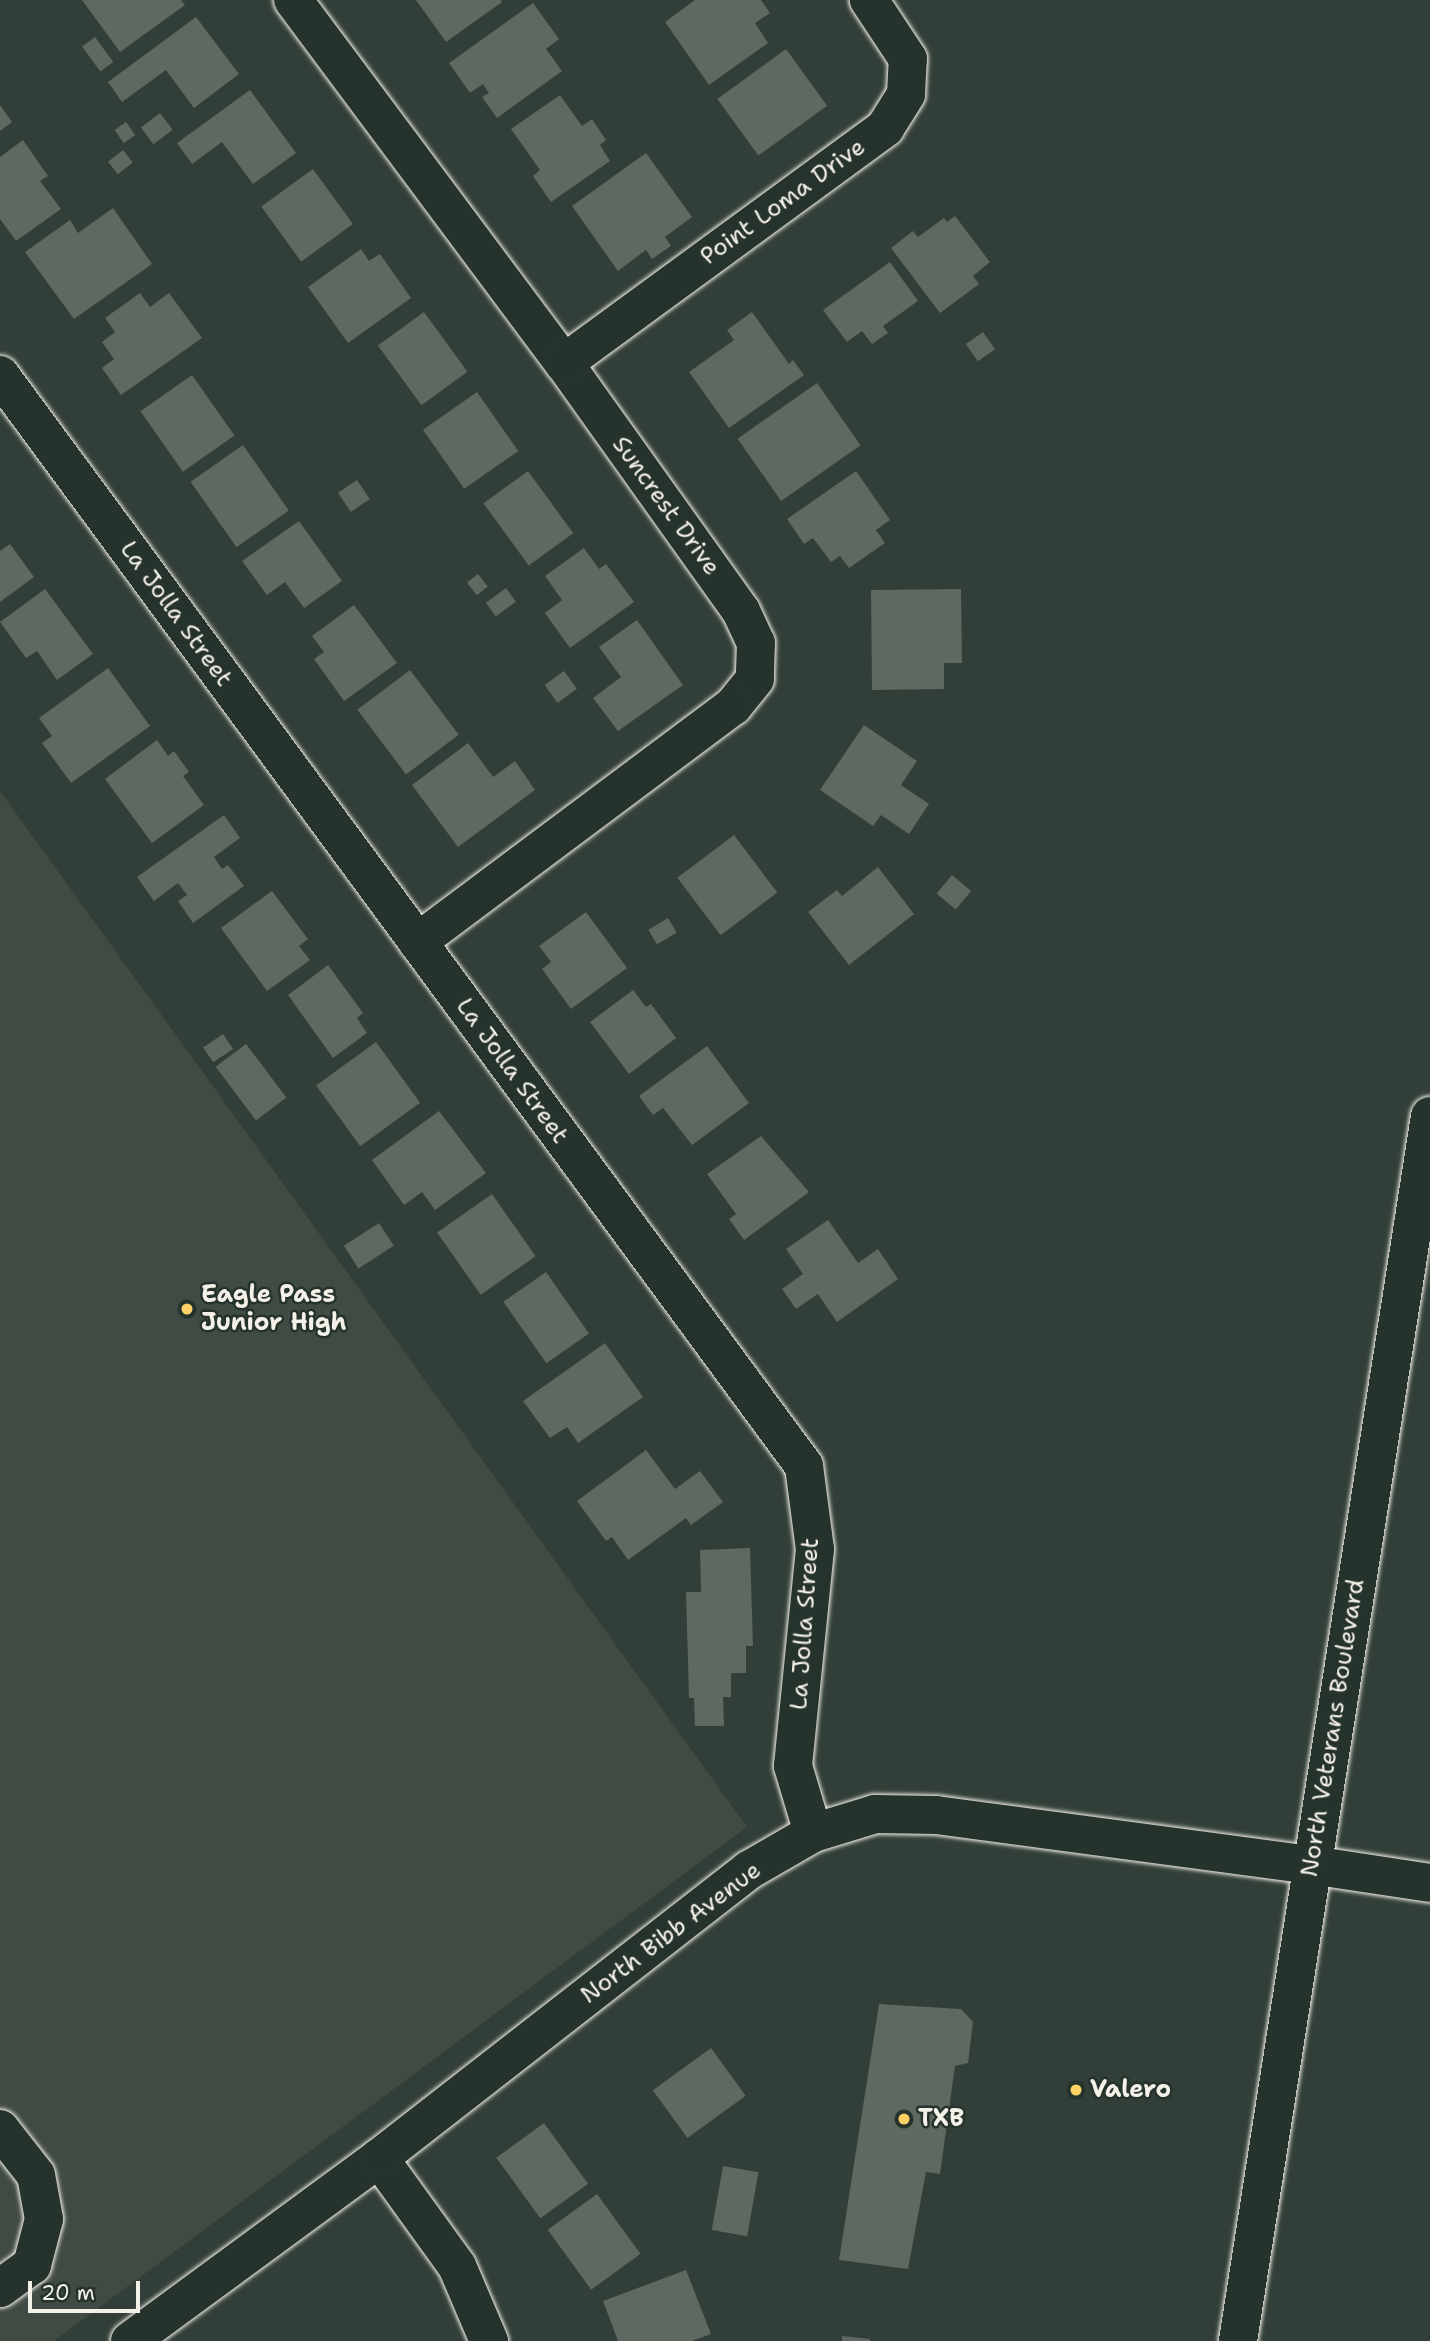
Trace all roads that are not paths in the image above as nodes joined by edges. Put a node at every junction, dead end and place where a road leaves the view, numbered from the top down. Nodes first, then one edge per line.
1 (293, 0) edge
2 (869, 0) edge
3 (564, 363) junction
4 (0, 376) edge
5 (418, 942) junction
6 (1430, 1116) edge
7 (813, 1833) junction
8 (1311, 1865) junction
9 (1430, 1883) edge
10 (0, 2129) edge
11 (379, 2158) junction
12 (0, 2288) edge
13 (130, 2341) edge
14 (489, 2341) edge
15 (1238, 2341) edge

1 - 3 main road, Suncrest Drive
2 - 3 main road, Point Loma Drive
3 - 5 main road, Suncrest Drive
4 - 5 main road, La Jolla Street
5 - 7 main road, La Jolla Street
6 - 8 main road, North Veterans Boulevard
7 - 8 main road, North Bibb Avenue
7 - 11 main road, North Bibb Avenue
8 - 9 main road, North Bibb Avenue
8 - 15 main road, North Veterans Boulevard
10 - 12 main road
11 - 13 main road, North Bibb Avenue
11 - 14 main road

